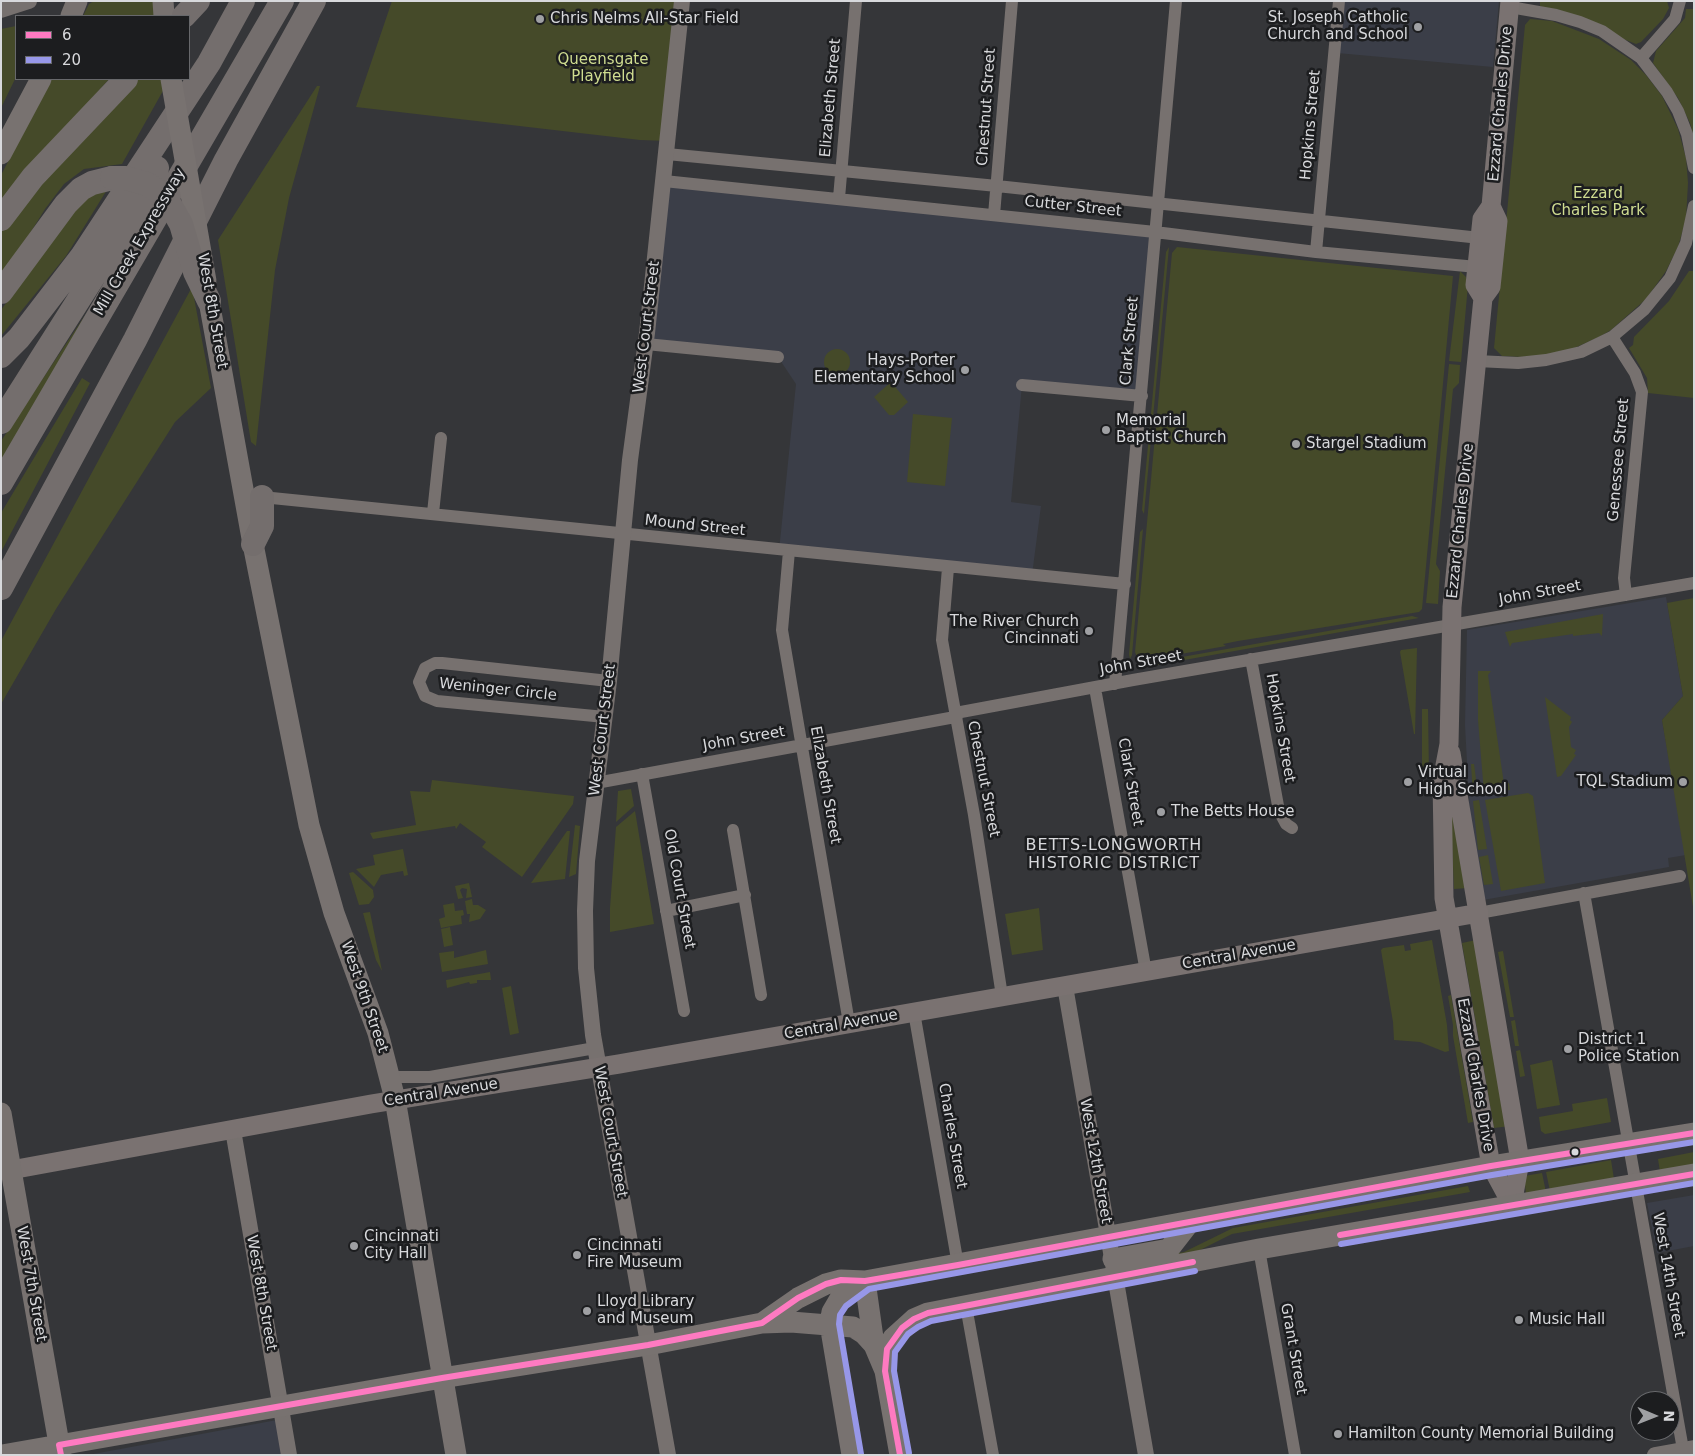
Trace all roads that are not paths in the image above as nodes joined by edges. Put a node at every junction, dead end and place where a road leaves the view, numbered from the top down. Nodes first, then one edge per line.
1 (29, 1) edge
2 (76, 1) edge
3 (163, 1) edge
4 (198, 1) edge
5 (244, 1) edge
6 (282, 1) edge
7 (314, 1) edge
8 (682, 1) edge
9 (856, 1) edge
10 (1012, 1) edge
11 (1176, 1) edge
12 (1339, 1) edge
13 (1680, 1) edge
14 (1510, 4) edge
15 (1, 10) edge
16 (70, 15) edge
17 (164, 15) edge
18 (185, 15) edge
19 (1641, 58) junction
20 (209, 63) junction
21 (40, 80) edge
22 (125, 80) edge
23 (171, 80) edge
24 (1, 154) edge
25 (667, 154) junction
26 (1694, 168) edge
27 (841, 173) junction
28 (664, 181) junction
29 (997, 186) junction
30 (839, 198) junction
31 (1158, 204) junction
32 (1491, 206) junction
33 (1694, 206) edge
34 (994, 215) junction
35 (1, 219) edge
36 (1318, 222) junction
37 (1156, 232) junction
38 (1480, 238) junction
39 (1316, 252) junction
40 (1688, 256) edge
41 (1477, 267) junction
42 (1, 292) edge
43 (1483, 298) junction
44 (210, 301) junction
45 (1612, 337) junction
46 (646, 344) junction
47 (1, 356) edge
48 (778, 357) dead end
49 (1476, 361) junction
50 (33, 373) junction
51 (1022, 385) dead end
52 (1142, 396) junction
53 (1, 411) edge
54 (1, 422) edge
55 (441, 438) dead end
56 (1, 483) edge
57 (262, 497) joint
58 (433, 513) junction
59 (622, 535) junction
60 (253, 544) junction
61 (789, 551) junction
62 (948, 568) junction
63 (1694, 583) edge
64 (1125, 584) junction
65 (1, 588) edge
66 (1626, 595) junction
67 (1451, 626) junction
68 (1251, 660) junction
69 (609, 681) junction
70 (1115, 684) junction
71 (1095, 688) junction
72 (605, 717) junction
73 (955, 717) junction
74 (1449, 744) junction
75 (800, 746) junction
76 (642, 774) junction
77 (596, 784) junction
78 (1292, 828) dead end
79 (733, 830) dead end
80 (1680, 876) dead end
81 (1584, 894) junction
82 (745, 895) junction
83 (666, 911) junction
84 (1479, 913) junction
85 (1447, 918) junction
86 (1146, 972) junction
87 (1065, 986) junction
88 (761, 994) dead end
89 (1002, 996) junction
90 (684, 1010) dead end
91 (914, 1012) junction
92 (848, 1023) junction
93 (595, 1048) junction
94 (598, 1067) junction
95 (390, 1078) junction
96 (395, 1099) junction
97 (1, 1113) edge
98 (233, 1130) junction
99 (1694, 1133) edge
100 (1628, 1144) junction
101 (1520, 1161) junction
102 (1491, 1166) junction
103 (6, 1171) edge
104 (1694, 1174) edge
105 (1636, 1184) junction
106 (1512, 1205) junction
107 (1190, 1222) junction
108 (1108, 1237) junction
109 (1259, 1249) junction
110 (958, 1265) junction
111 (1114, 1268) junction
112 (865, 1281) junction
113 (966, 1306) junction
114 (762, 1323) junction
115 (830, 1324) junction
116 (648, 1345) junction
117 (874, 1345) junction
118 (885, 1371) junction
119 (442, 1378) junction
120 (281, 1405) junction
121 (60, 1450) edge
122 (1687, 1451) edge
123 (2, 1455) edge
124 (290, 1455) edge
125 (456, 1455) edge
126 (668, 1455) edge
127 (852, 1455) edge
128 (900, 1455) edge
129 (993, 1455) edge
130 (1146, 1455) edge
131 (1296, 1455) edge
132 (1655, 1455) edge

1 - 15 street
2 - 16 main road
3 - 17 main road
4 - 18 highway
5 - 20 highway
6 - 56 highway, Mill Creek Expressway
7 - 65 highway
8 - 25 street, West Court Street
9 - 27 street, Elizabeth Street
10 - 29 street, Chestnut Street
11 - 31 street, Clark Street
12 - 36 street, Hopkins Street
13 - 19 street
14 - 19 street
14 - 32 main road, Ezzard Charles Drive
19 - 26 street
20 - 47 highway
20 - 50 highway
21 - 24 main road
22 - 35 highway
23 - 44 main road, West 8th Street, bridge
25 - 27 street, Cutter Street
25 - 28 street, West Court Street
27 - 29 street, Cutter Street
27 - 30 street, Elizabeth Street
28 - 30 street, Cutter Street
28 - 46 street, West Court Street
29 - 31 street, Cutter Street
29 - 34 street, Chestnut Street
30 - 34 street, Cutter Street
31 - 36 street, Cutter Street
31 - 37 street, Clark Street
32 - 38 main road, Ezzard Charles Drive
32 - 43 main road, Ezzard Charles Drive
33 - 40 street
34 - 37 street, Cutter Street
36 - 38 street, Cutter Street
36 - 39 street, Hopkins Street
37 - 39 street, Cutter Street
37 - 52 street, Clark Street
38 - 41 main road, Ezzard Charles Drive
39 - 41 street, Cutter Street
40 - 45 street
41 - 43 main road, Ezzard Charles Drive
42 - 44 highway, bridge
43 - 49 main road, Ezzard Charles Drive
44 - 60 main road, West 8th Street
45 - 49 street
45 - 66 street, Genessee Street
46 - 48 street
46 - 59 street, West Court Street
49 - 67 main road, Ezzard Charles Drive
50 - 53 highway
50 - 54 highway
51 - 52 street
52 - 64 street, Clark Street
55 - 58 street
57 - 58 street, Mound Street
57 - 60 highway
58 - 59 street, Mound Street
59 - 61 street, Mound Street
59 - 69 street, West Court Street
60 - 95 main road, West 9th Street
61 - 62 street, Mound Street
61 - 75 street, Elizabeth Street
62 - 64 street, Mound Street
62 - 73 street, Chestnut Street
63 - 66 street, John Street
64 - 70 street, Clark Street
66 - 67 street, John Street
67 - 68 street, John Street
67 - 74 main road, Ezzard Charles Drive
68 - 70 street, John Street
68 - 78 street, Hopkins Street
69 - 72 street, West Court Street
69 - 72 street, Weninger Circle
70 - 71 street, John Street
71 - 73 street, John Street
71 - 86 street, Clark Street
72 - 77 street, West Court Street
73 - 75 street, John Street
73 - 89 street, Chestnut Street
74 - 84 main road, Ezzard Charles Drive
74 - 85 main road, Ezzard Charles Drive
75 - 76 street, John Street
75 - 92 street, Elizabeth Street
76 - 77 street, John Street
76 - 83 street, Old Court Street
77 - 93 street, West Court Street
79 - 82 street
80 - 81 street, Central Avenue
81 - 84 street, Central Avenue
81 - 100 street, West 14th Street
82 - 83 street
82 - 88 street
83 - 90 street, Old Court Street
84 - 85 main road, Central Avenue
84 - 101 main road, Ezzard Charles Drive
85 - 86 main road, Central Avenue
85 - 102 main road, Ezzard Charles Drive
86 - 87 main road, Central Avenue
87 - 89 main road, Central Avenue
87 - 108 street, West 12th Street
89 - 91 main road, Central Avenue
91 - 92 main road, Central Avenue
91 - 110 street, Charles Street
92 - 94 main road, Central Avenue
93 - 94 street, West Court Street
93 - 95 street, Central Avenue
94 - 96 main road, Central Avenue
94 - 116 street, West Court Street
95 - 96 main road, West 9th Street
96 - 98 main road, Central Avenue
96 - 119 main road, West 9th Street
97 - 103 main road, West 7th Street
98 - 103 main road, Central Avenue
98 - 120 street, West 8th Street
99 - 100 main road
100 - 101 main road
100 - 105 street, West 14th Street
101 - 102 main road
101 - 106 main road, Ezzard Charles Drive
102 - 106 main road, Ezzard Charles Drive
102 - 107 main road
103 - 121 main road, West 7th Street
104 - 105 main road
105 - 106 main road
105 - 122 street, West 14th Street
106 - 109 main road
107 - 108 main road
107 - 111 main road
108 - 110 main road
108 - 111 street, West 12th Street
109 - 111 main road
109 - 131 street, Grant Street
110 - 112 main road
111 - 113 main road
111 - 130 street, West 12th Street
112 - 114 main road
112 - 115 main road
112 - 117 main road
113 - 118 main road
113 - 129 street
114 - 115 main road
114 - 116 main road
115 - 117 main road
115 - 127 main road
116 - 119 main road
116 - 126 street, West Court Street
117 - 118 main road
118 - 128 main road
119 - 120 main road
119 - 125 main road, West 9th Street
120 - 121 main road
120 - 124 street, West 8th Street
121 - 123 main road
122 - 132 street

